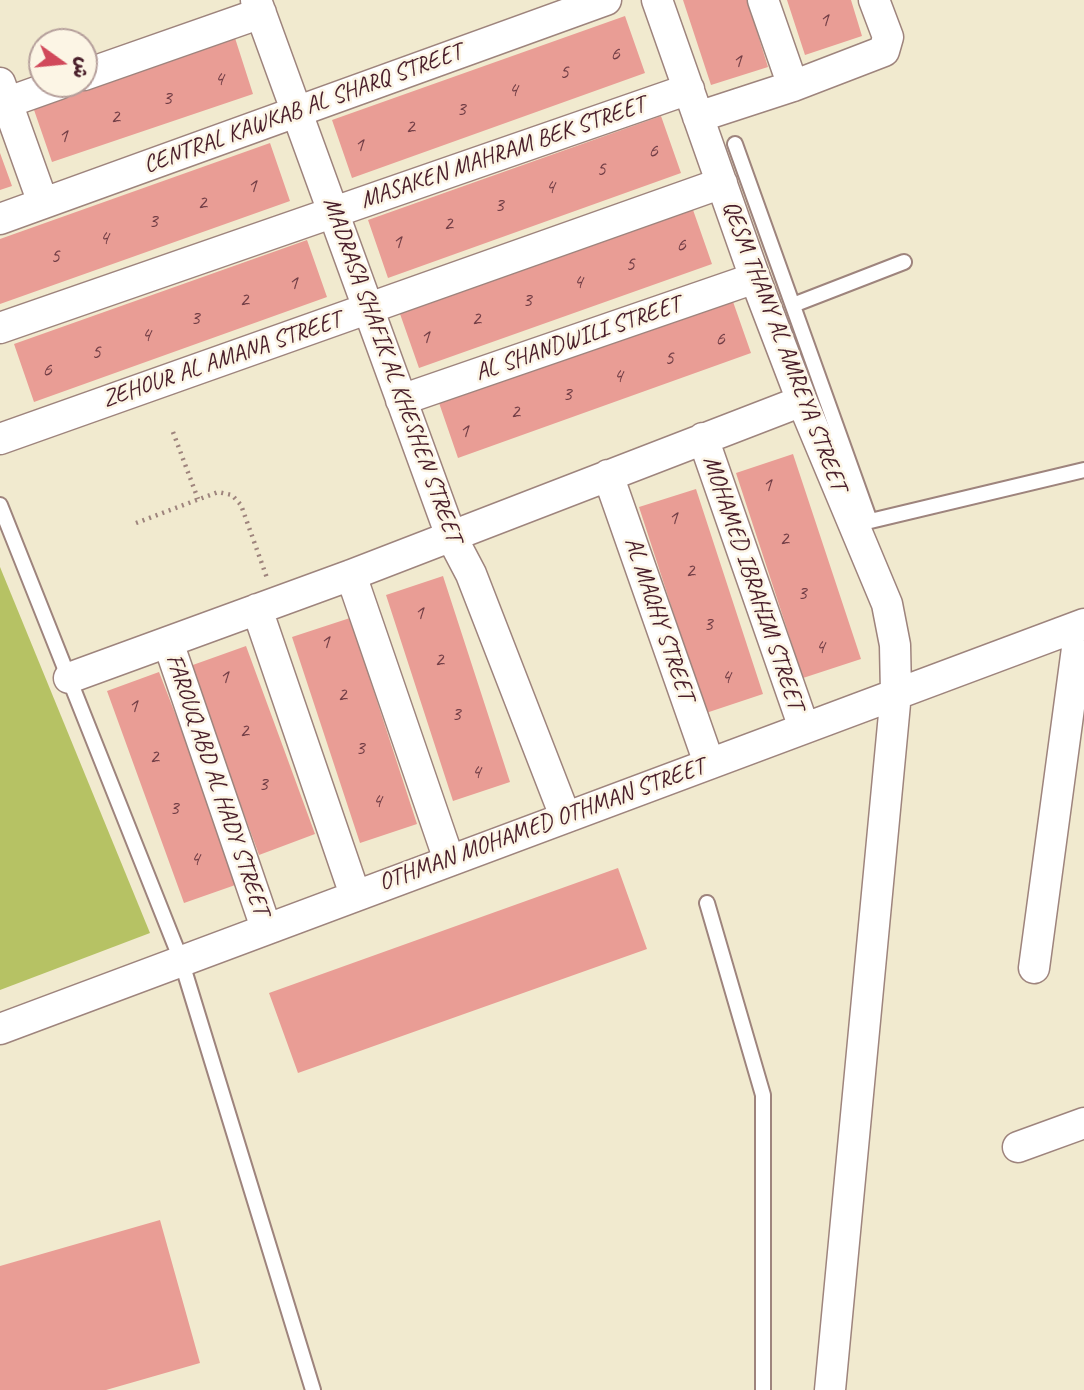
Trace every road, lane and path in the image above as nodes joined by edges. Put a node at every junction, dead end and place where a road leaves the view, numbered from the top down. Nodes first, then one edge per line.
1 (606, 0) edge
2 (657, 0) edge
3 (763, 0) edge
4 (874, 0) edge
5 (259, 6) edge
6 (98, 69) edge
7 (793, 86) junction
8 (28, 91) edge
9 (2, 97) edge
10 (694, 103) junction
11 (297, 112) junction
12 (736, 144) dead end
13 (722, 183) junction
14 (43, 203) junction
15 (333, 212) junction
16 (0, 219) edge
17 (904, 262) dead end
18 (755, 278) junction
19 (793, 305) junction
20 (368, 309) junction
21 (0, 327) edge
22 (401, 400) junction
23 (802, 401) junction
24 (173, 432) dead end
25 (703, 438) junction
26 (0, 439) edge
27 (1084, 470) edge
28 (608, 475) junction
29 (198, 499) junction
30 (0, 505) edge
31 (136, 523) dead end
32 (862, 523) junction
33 (451, 536) junction
34 (351, 575) junction
35 (267, 605) junction
36 (1082, 625) edge
37 (168, 642) junction
38 (69, 678) junction
39 (896, 693) junction
40 (804, 728) junction
41 (709, 763) junction
42 (565, 816) junction
43 (449, 860) junction
44 (355, 895) junction
45 (707, 903) dead end
46 (267, 928) junction
47 (181, 960) junction
48 (1034, 968) dead end
49 (0, 1028) edge
50 (1084, 1123) edge
51 (1018, 1147) dead end
52 (313, 1390) edge
53 (763, 1390) edge
54 (830, 1390) edge

1 - 11 street, CENTRAL KAWKAB AL SHARQ STREET
2 - 10 street, QESM THANY AL AMREYA STREET
3 - 7 street
4 - 7 street, MASAKEN MAHRAM BEK STREET
5 - 6 street
5 - 11 street, MADRASA SHAFIK AL KHESHEN STREET
7 - 10 street, MASAKEN MAHRAM BEK STREET
8 - 9 street
9 - 14 street
10 - 13 street, QESM THANY AL AMREYA STREET
10 - 15 street, MASAKEN MAHRAM BEK STREET
11 - 14 street, CENTRAL KAWKAB AL SHARQ STREET
11 - 15 street, MADRASA SHAFIK AL KHESHEN STREET
12 - 19 lane
13 - 18 street, QESM THANY AL AMREYA STREET
13 - 20 street, ZEHOUR AL AMANA STREET
14 - 16 street, CENTRAL KAWKAB AL SHARQ STREET
15 - 20 street, MADRASA SHAFIK AL KHESHEN STREET
15 - 21 street, MASAKEN MAHRAM BEK STREET
17 - 19 lane
18 - 22 street, AL SHANDWILI STREET
18 - 23 street, QESM THANY AL AMREYA STREET
19 - 32 lane
20 - 22 street, MADRASA SHAFIK AL KHESHEN STREET
20 - 26 street, ZEHOUR AL AMANA STREET
22 - 33 street, MADRASA SHAFIK AL KHESHEN STREET
23 - 25 street
23 - 32 street, QESM THANY AL AMREYA STREET
24 - 29 path
25 - 28 street
25 - 40 street, MOHAMED IBRAHIM STREET
27 - 32 lane
28 - 33 street
28 - 41 street, AL MAQHY STREET
29 - 31 path
29 - 35 path
30 - 38 lane
32 - 39 street, QESM THANY AL AMREYA STREET
33 - 34 street
33 - 42 street, MADRASA SHAFIK AL KHESHEN STREET
34 - 35 street
34 - 43 street
35 - 37 street
35 - 44 street
36 - 39 street, OTHMAN MOHAMED OTHMAN STREET
36 - 48 street
37 - 38 street
37 - 46 street, FAROUQ ABD AL HADY STREET
38 - 47 lane
39 - 40 street, OTHMAN MOHAMED OTHMAN STREET
39 - 54 street, QESM THANY AL AMREYA STREET
40 - 41 street, OTHMAN MOHAMED OTHMAN STREET
41 - 42 street, OTHMAN MOHAMED OTHMAN STREET
42 - 43 street, OTHMAN MOHAMED OTHMAN STREET
43 - 44 street, OTHMAN MOHAMED OTHMAN STREET
44 - 46 street, OTHMAN MOHAMED OTHMAN STREET
45 - 53 lane
46 - 47 street, OTHMAN MOHAMED OTHMAN STREET
47 - 49 street, OTHMAN MOHAMED OTHMAN STREET
47 - 52 lane
50 - 51 street

